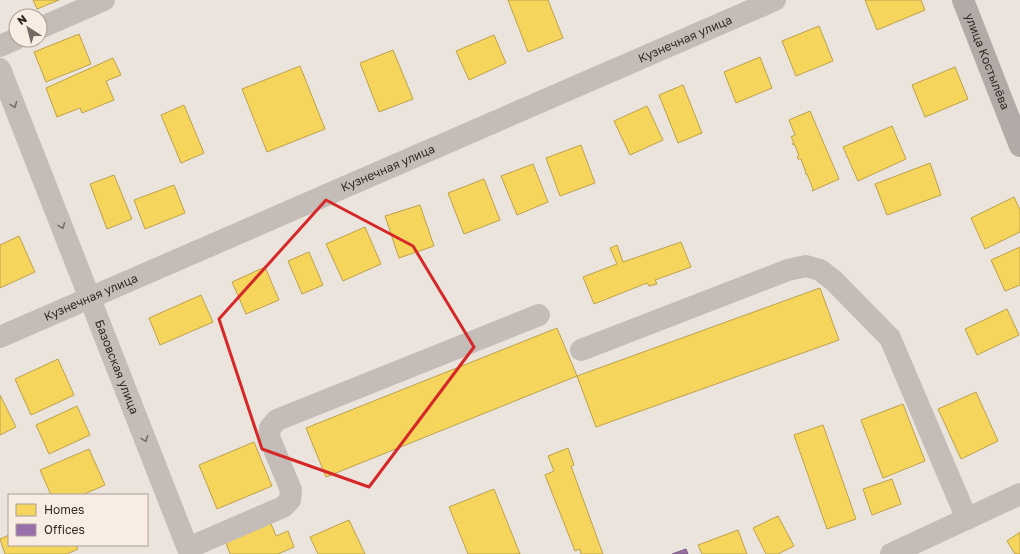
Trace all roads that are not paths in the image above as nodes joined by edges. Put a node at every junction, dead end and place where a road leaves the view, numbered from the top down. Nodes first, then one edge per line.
1 (104, 0) edge
2 (775, 0) edge
3 (963, 0) edge
4 (48, 24) edge
5 (0, 69) edge
6 (1020, 146) edge
7 (90, 298) junction
8 (539, 315) dead end
9 (0, 337) edge
10 (581, 350) dead end
11 (1020, 494) edge
12 (967, 519) junction
13 (189, 551) edge
14 (891, 554) edge

1 - 4 street
2 - 7 street, Кузнечная улица
3 - 6 main road, улица Костылёва
5 -> 7 street, Базовская улица
7 - 9 street, Кузнечная улица
7 -> 13 street, Базовская улица
8 - 13 street
10 - 12 street
11 - 12 street
12 - 14 street

